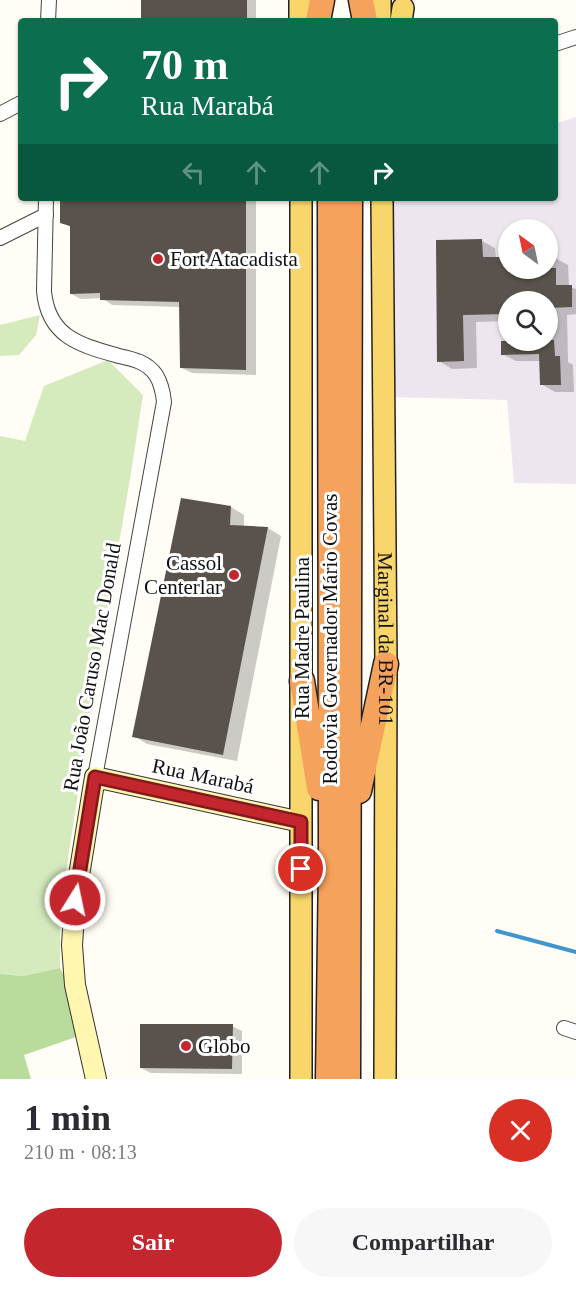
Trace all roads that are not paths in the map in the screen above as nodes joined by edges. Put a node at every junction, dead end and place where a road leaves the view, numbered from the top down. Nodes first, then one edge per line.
1 (49, 0) edge
2 (300, 0) edge
3 (322, 0) edge
4 (330, 0) edge
5 (351, 0) edge
6 (361, 0) edge
7 (380, 0) edge
8 (48, 18) edge
9 (300, 18) edge
10 (319, 18) edge
11 (330, 18) edge
12 (351, 18) edge
13 (364, 18) edge
14 (380, 18) edge
15 (576, 37) edge
16 (558, 43) edge
17 (18, 105) edge
18 (0, 114) edge
19 (46, 201) edge
20 (302, 201) edge
21 (330, 201) edge
22 (350, 201) edge
23 (382, 201) edge
24 (46, 214) junction
25 (0, 238) edge
26 (386, 664) junction
27 (302, 681) junction
28 (95, 777) junction
29 (301, 822) junction
30 (349, 841) junction
31 (331, 863) junction
32 (96, 1079) edge
33 (301, 1079) edge
34 (328, 1079) edge
35 (348, 1079) edge
36 (385, 1079) edge

1 - 8 street
2 - 9 main road
3 - 10 highway
4 - 11 highway
5 - 12 highway
6 - 13 highway
7 - 14 main road
15 - 16 street
17 - 18 street
19 - 24 street
20 - 27 main road, Rua Madre Paulina
21 - 31 highway, Rodovia Governador Mário Covas
22 - 30 highway, Rodovia Governador Mário Covas
23 - 26 main road, Marginal da BR-101
24 - 25 street
24 - 28 street, Rua João Caruso Mac Donald
26 - 30 highway
26 - 36 main road, Marginal da BR-101
27 - 29 main road, Rua Madre Paulina
27 - 31 highway
28 - 29 main road, Rua Marabá
28 - 32 main road, Rua João Caruso Mac Donald
29 - 33 main road, Rua Madre Paulina
30 - 35 highway, Rodovia Governador Mário Covas
31 - 34 highway, Rodovia Governador Mário Covas

